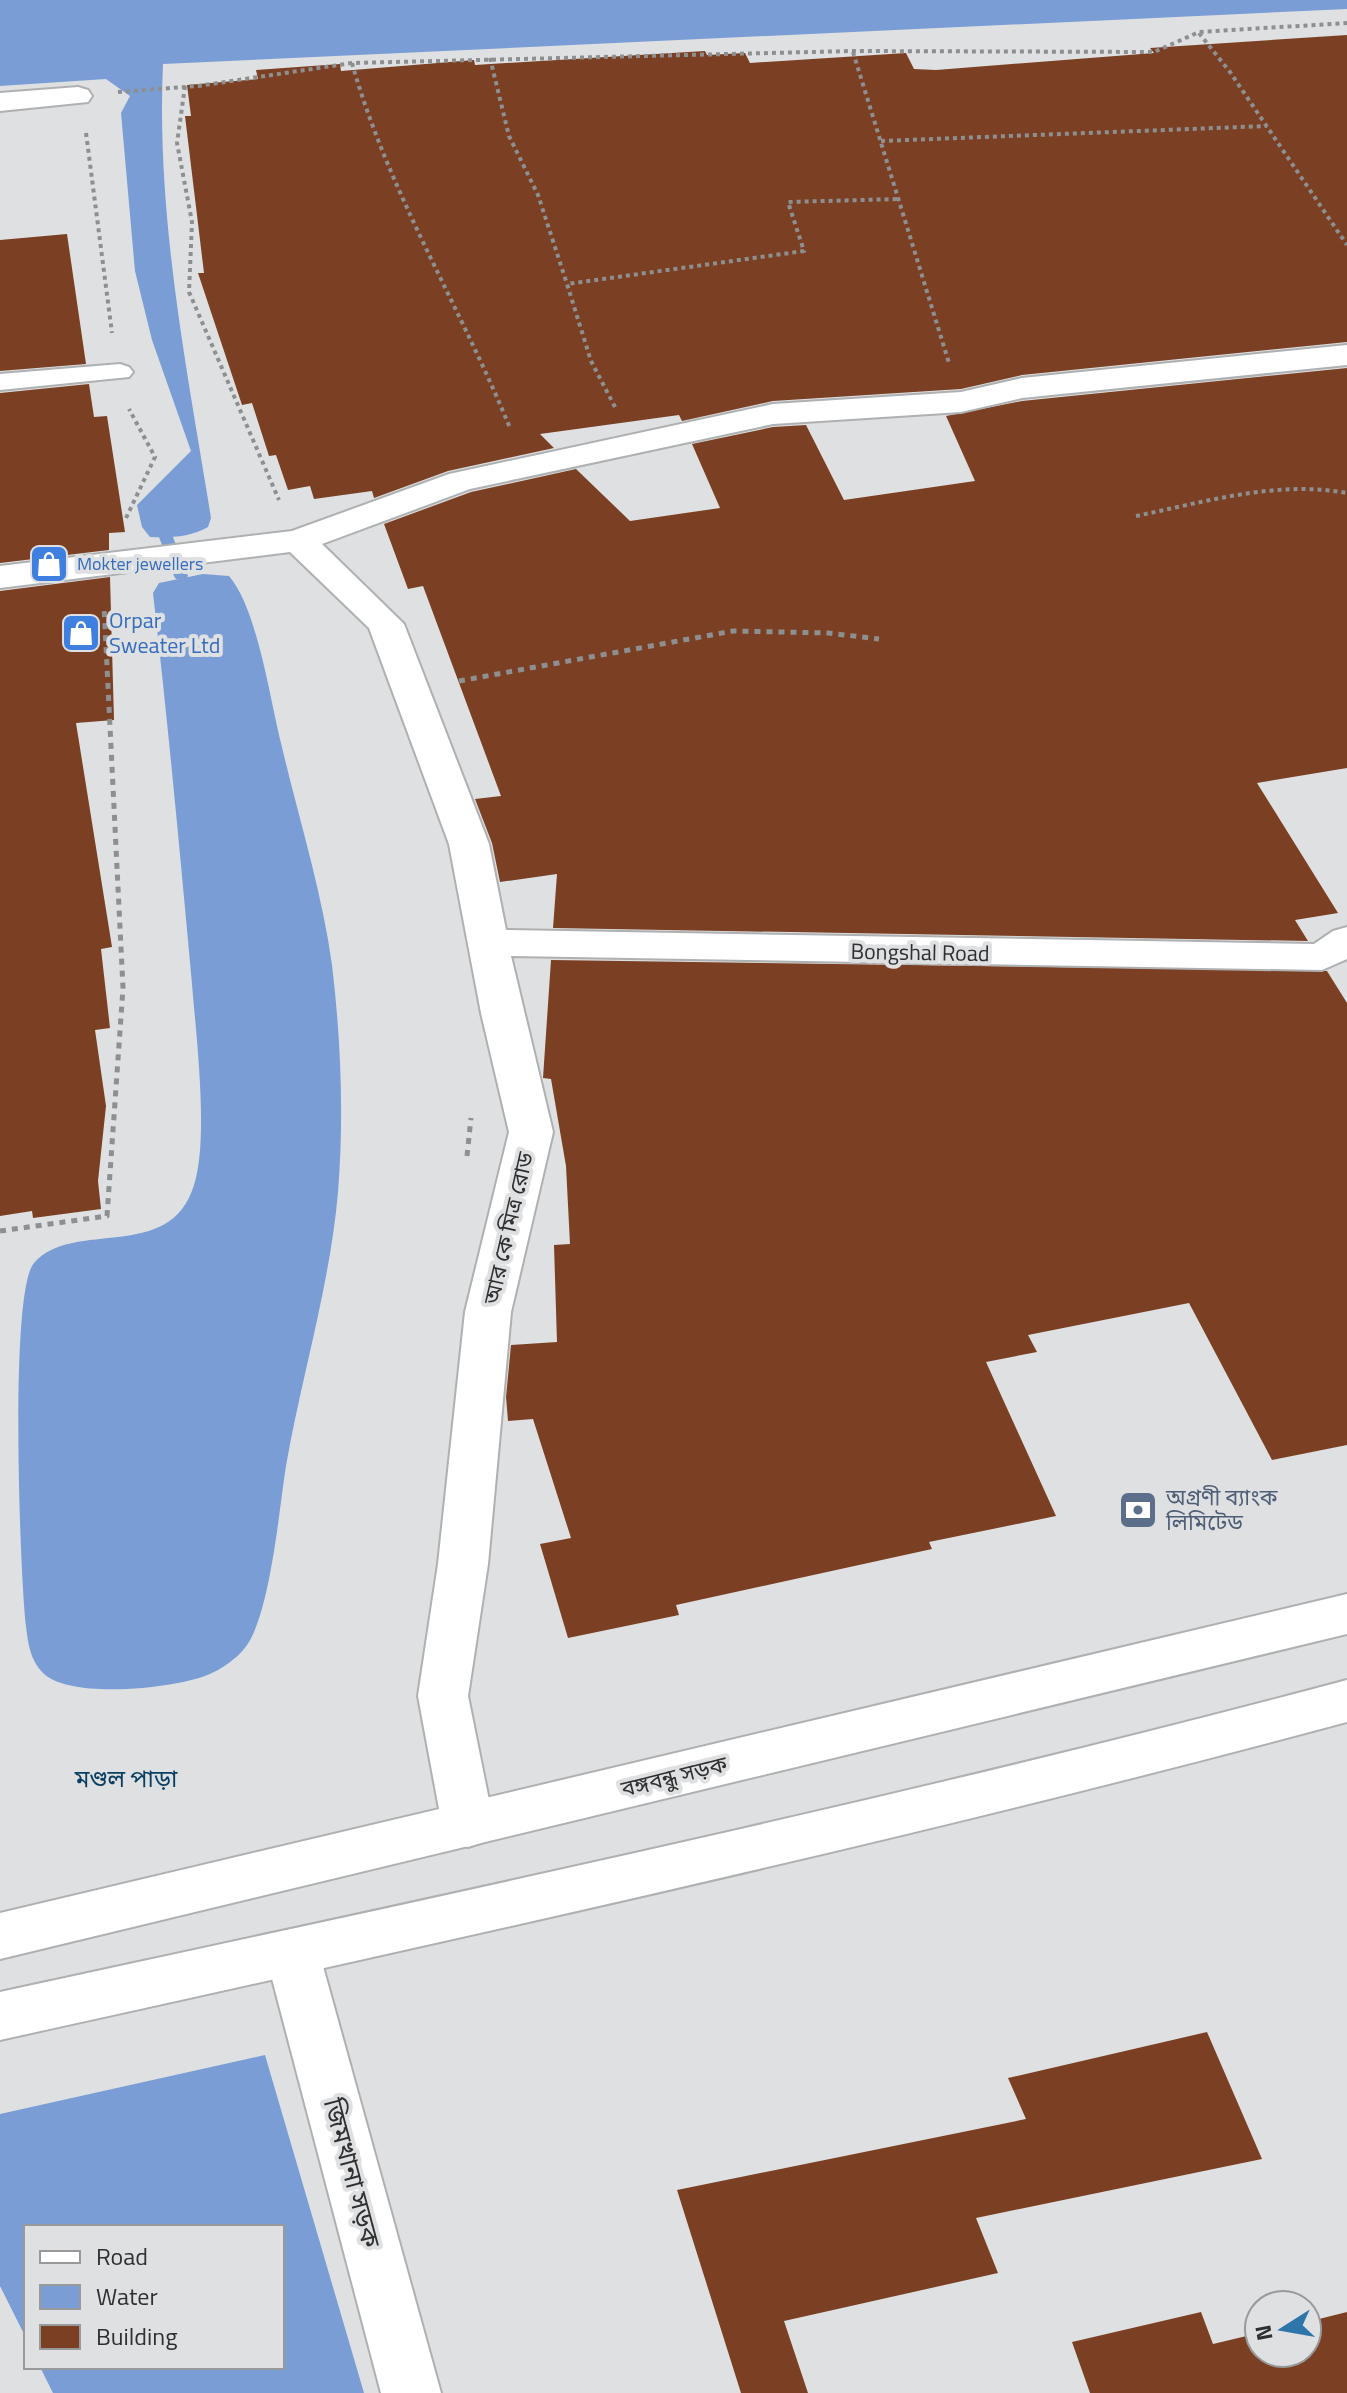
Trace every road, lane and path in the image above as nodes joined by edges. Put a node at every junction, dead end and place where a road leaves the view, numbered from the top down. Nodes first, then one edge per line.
1 (1347, 23) edge
2 (1199, 32) junction
3 (853, 51) junction
4 (490, 58) junction
5 (352, 63) junction
6 (185, 86) junction
7 (78, 96) joint
8 (0, 102) edge
9 (1267, 126) junction
10 (881, 141) junction
11 (899, 199) junction
12 (1347, 245) edge
13 (567, 284) junction
14 (1347, 355) edge
15 (120, 372) dead end
16 (0, 382) edge
17 (961, 402) junction
18 (635, 443) junction
19 (526, 466) junction
20 (1347, 493) edge
21 (1136, 516) dead end
22 (288, 542) junction
23 (109, 566) junction
24 (0, 577) edge
25 (879, 639) dead end
26 (410, 690) junction
27 (1347, 940) edge
28 (488, 943) junction
29 (472, 1107) dead end
30 (466, 1168) dead end
31 (0, 1231) edge
32 (1347, 1614) edge
33 (1347, 1701) edge
34 (468, 1825) junction
35 (0, 1936) edge
36 (292, 1952) junction
37 (0, 2016) edge
38 (411, 2393) edge

1 - 2 path
2 - 3 path
2 - 9 path
3 - 4 path
3 - 10 path
4 - 5 path
4 - 13 path
5 - 6 path
5 - 19 path
6 - 7 path
6 - 22 path
7 - 8 street
9 - 10 path
9 - 12 path
10 - 11 path
11 - 13 path
11 - 17 path
13 - 18 path
14 - 17 street
15 - 16 lane
17 - 18 street
18 - 19 street
19 - 22 street
20 - 21 path
22 - 23 street
22 - 26 street, আর কে মিত্র রোড
23 - 24 street
23 - 31 path
25 - 26 path
26 - 28 street, আর কে মিত্র রোড
27 - 28 street, Bongshal Road
28 - 34 street, আর কে মিত্র রোড
29 - 30 path
32 - 34 street, বঙ্গবন্ধু সড়ক
33 - 36 street
34 - 35 street, বঙ্গবন্ধু সড়ক
36 - 37 street
36 - 38 street, জিমখানা সড়ক

